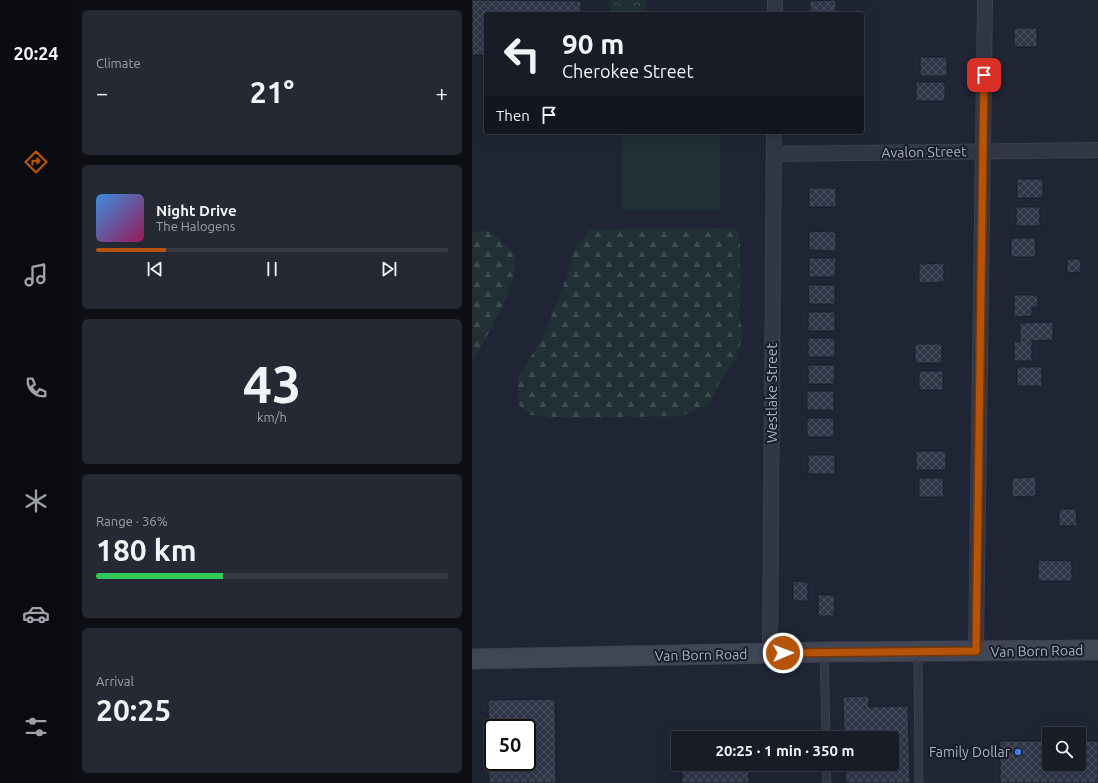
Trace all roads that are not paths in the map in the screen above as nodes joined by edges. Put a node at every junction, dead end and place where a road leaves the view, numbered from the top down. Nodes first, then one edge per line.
1 (775, 0) edge
2 (985, 0) edge
3 (775, 12) edge
4 (774, 134) edge
5 (1098, 150) edge
6 (984, 151) junction
7 (774, 154) junction
8 (1098, 650) edge
9 (976, 651) junction
10 (824, 652) junction
11 (918, 652) junction
12 (770, 654) junction
13 (472, 659) edge
14 (826, 731) edge
15 (826, 771) edge
16 (827, 783) edge
17 (919, 783) edge

1 - 3 street
2 - 6 street
4 - 7 street, Westlake Street
5 - 6 street, Avalon Street
6 - 7 street, Avalon Street
6 - 9 street
7 - 12 street, Westlake Street
8 - 9 main road, Van Born Road
9 - 11 main road, Van Born Road
10 - 11 main road, Van Born Road
10 - 12 main road, Van Born Road
10 - 14 lane
11 - 17 lane
12 - 13 main road, Van Born Road
15 - 16 lane

